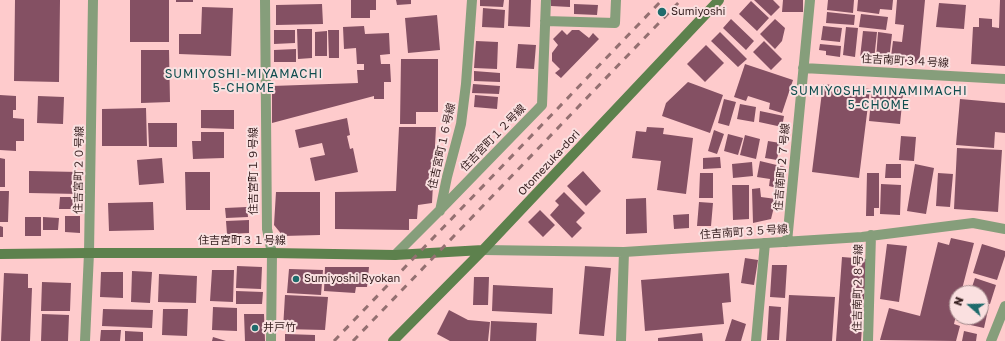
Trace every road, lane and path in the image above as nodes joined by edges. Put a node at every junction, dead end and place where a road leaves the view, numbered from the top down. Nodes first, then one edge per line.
1 (93, 0) edge
2 (265, 0) edge
3 (472, 0) edge
4 (546, 0) edge
5 (616, 0) edge
6 (719, 0) edge
7 (810, 0) edge
8 (545, 21) junction
9 (804, 68) junction
10 (1005, 79) edge
11 (440, 211) junction
12 (1005, 229) edge
13 (871, 235) junction
14 (787, 242) junction
15 (765, 243) junction
16 (483, 250) junction
17 (624, 252) junction
18 (90, 253) junction
19 (272, 253) junction
20 (0, 254) edge
21 (396, 255) junction
22 (1005, 306) edge
23 (85, 341) edge
24 (271, 341) edge
25 (393, 341) edge
26 (620, 341) edge
27 (756, 341) edge
28 (868, 341) edge
29 (990, 341) edge

1 - 18 street, 住吉宮町２０号線
2 - 19 street, 住吉宮町１９号線
3 - 11 street, 住吉宮町１６号線
4 - 8 street, 住吉宮町１２号線
5 - 8 street
6 - 16 street, Otomezuka-dori
7 - 9 street, 住吉南町２７号線
8 - 11 street, 住吉宮町１２号線
9 - 10 street, 住吉南町３４号線
9 - 14 street, 住吉南町２７号線
11 - 21 street
12 - 13 street, 住吉南町３５号線
13 - 14 street, 住吉南町３５号線
13 - 28 street, 住吉南町２８号線
14 - 15 street, 住吉南町３５号線
15 - 17 street, 住吉南町３５号線
15 - 27 street
16 - 17 street, 住吉南町３５号線
16 - 21 street, 住吉宮町３１号線
16 - 25 street, Otomezuka-dori
17 - 26 street
18 - 19 street, 住吉宮町３１号線
18 - 20 street, 住吉宮町３１号線
18 - 23 street, 住吉宮町２０号線
19 - 21 street, 住吉宮町３１号線
19 - 24 street, 住吉宮町１９号線
22 - 29 street

